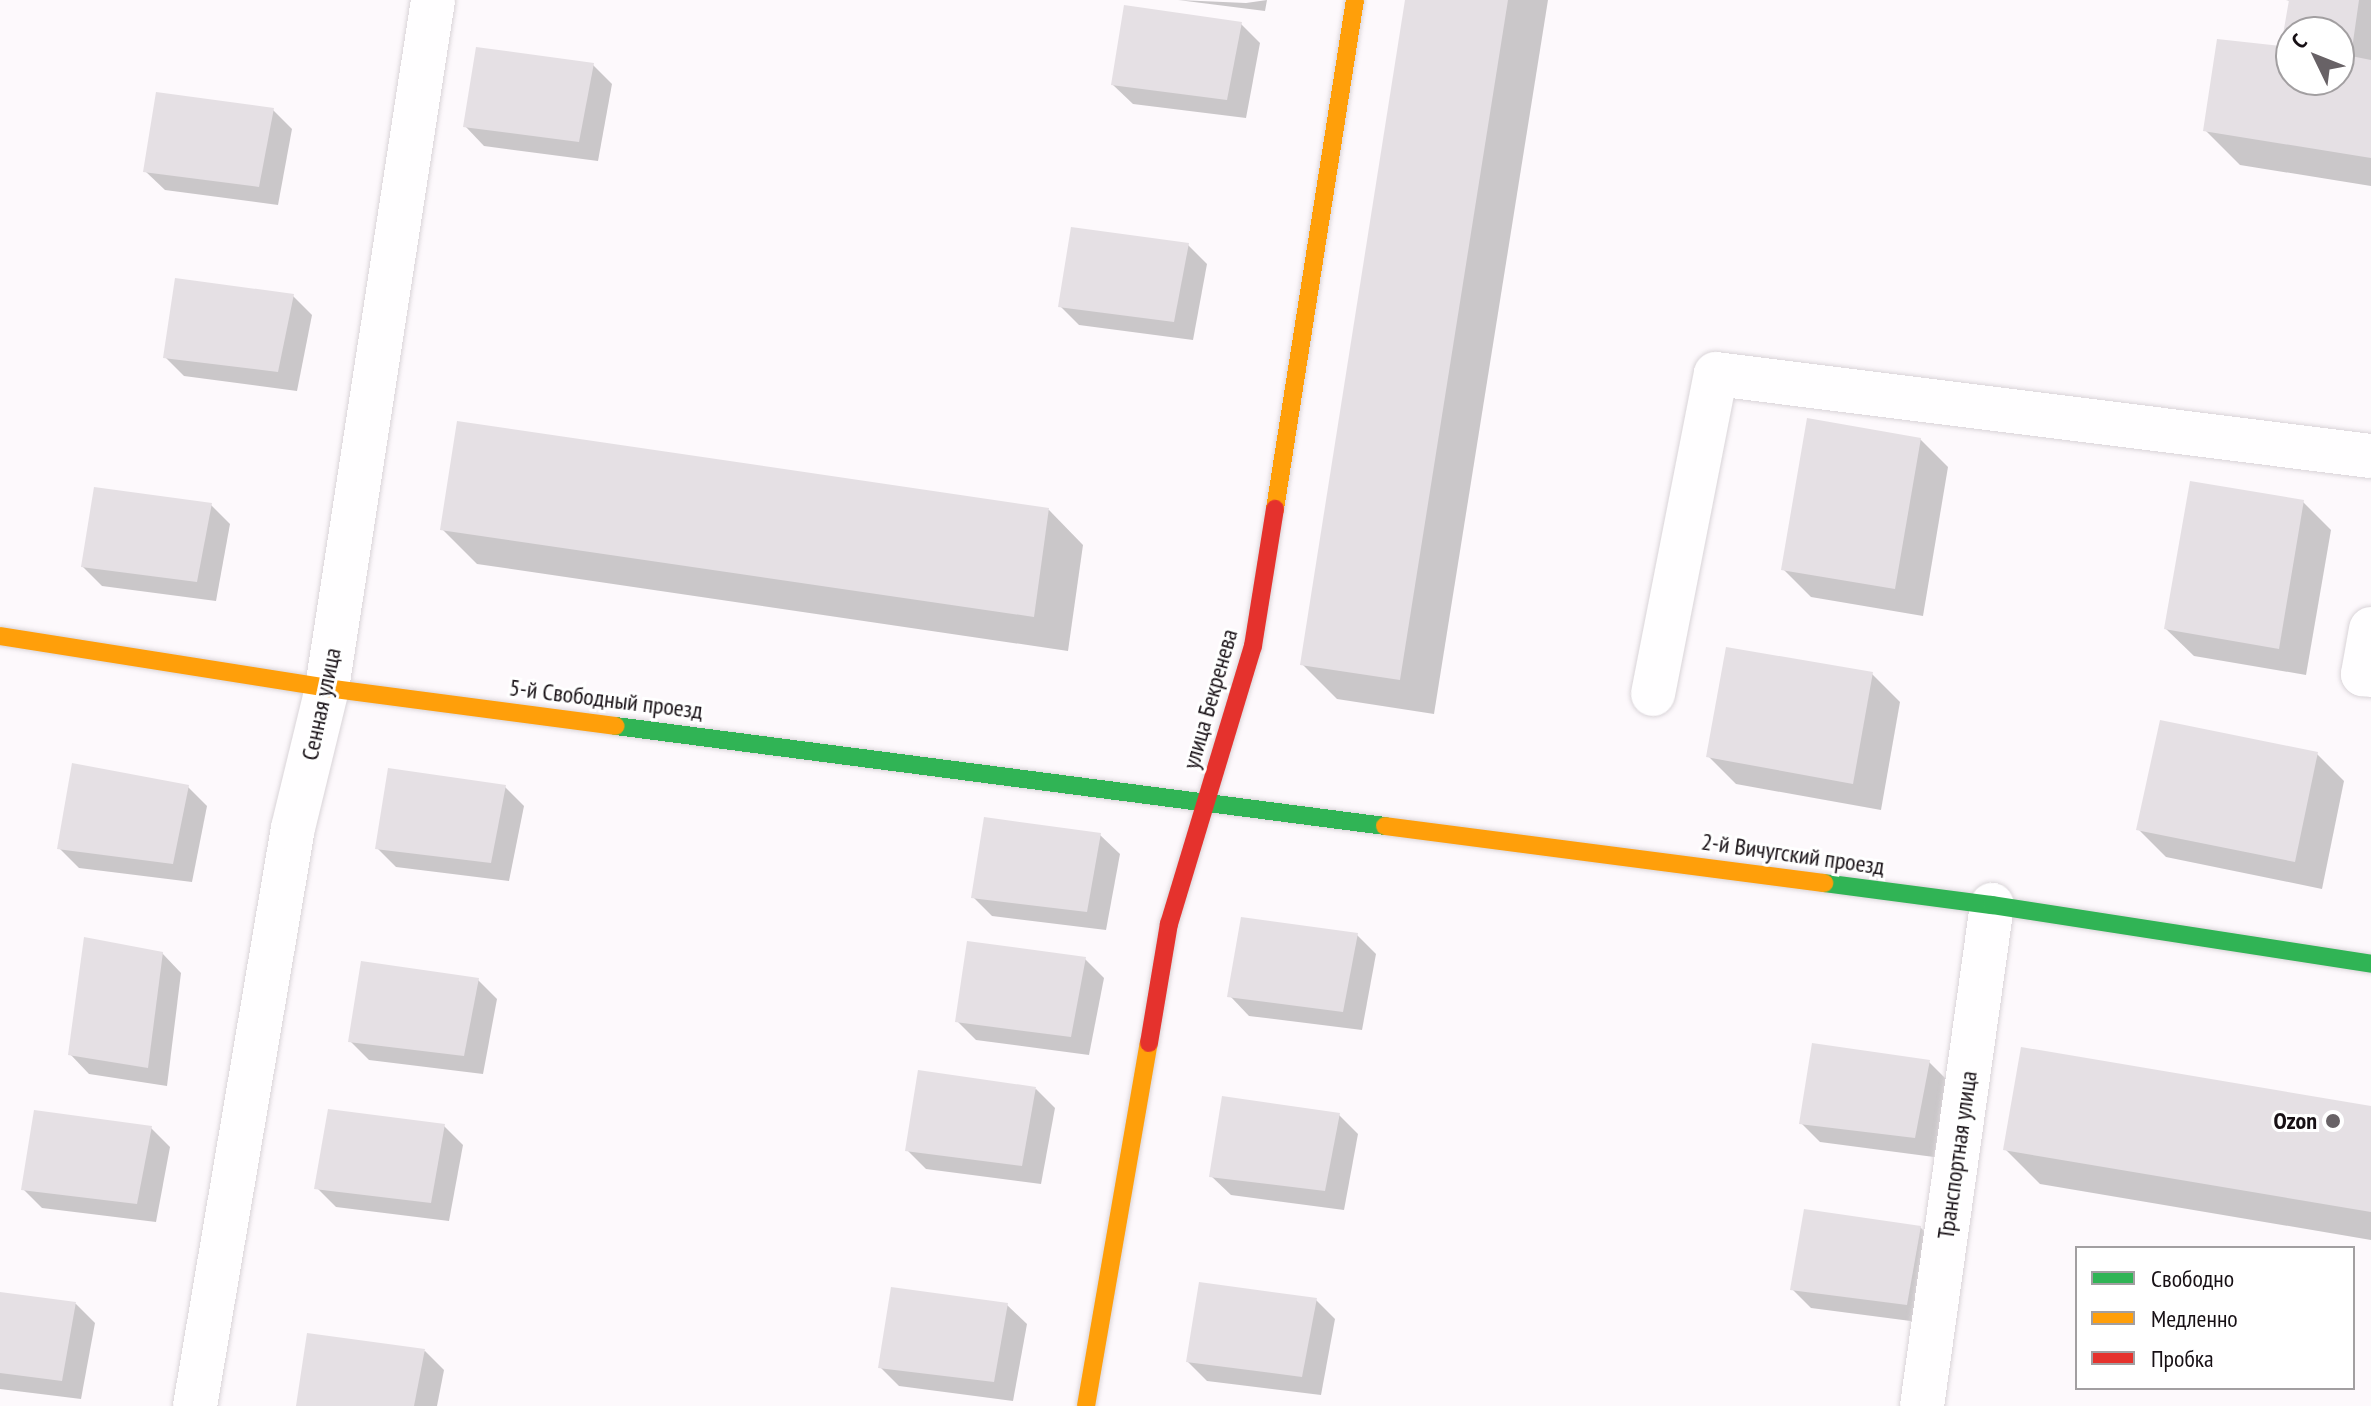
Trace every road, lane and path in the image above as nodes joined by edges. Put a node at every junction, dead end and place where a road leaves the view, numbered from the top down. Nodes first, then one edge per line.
1 (433, 0) edge
2 (1355, 0) edge
3 (2371, 456) edge
4 (2371, 629) edge
5 (0, 636) edge
6 (2371, 675) edge
7 (327, 688) junction
8 (1653, 694) dead end
9 (1206, 801) junction
10 (1992, 905) junction
11 (2371, 964) edge
12 (195, 1406) edge
13 (1086, 1406) edge
14 (1922, 1406) edge

1 - 7 street, Сенная улица
2 - 9 street, улица Бекренева
3 - 8 street
4 - 6 street
5 - 7 street, 5-й Свободный проезд
7 - 9 street, 5-й Свободный проезд
7 - 12 street, Сенная улица
9 - 10 street, 2-й Вичугский проезд
9 - 13 street, улица Бекренева
10 - 11 street, 2-й Вичугский проезд
10 - 14 street, Транспортная улица

